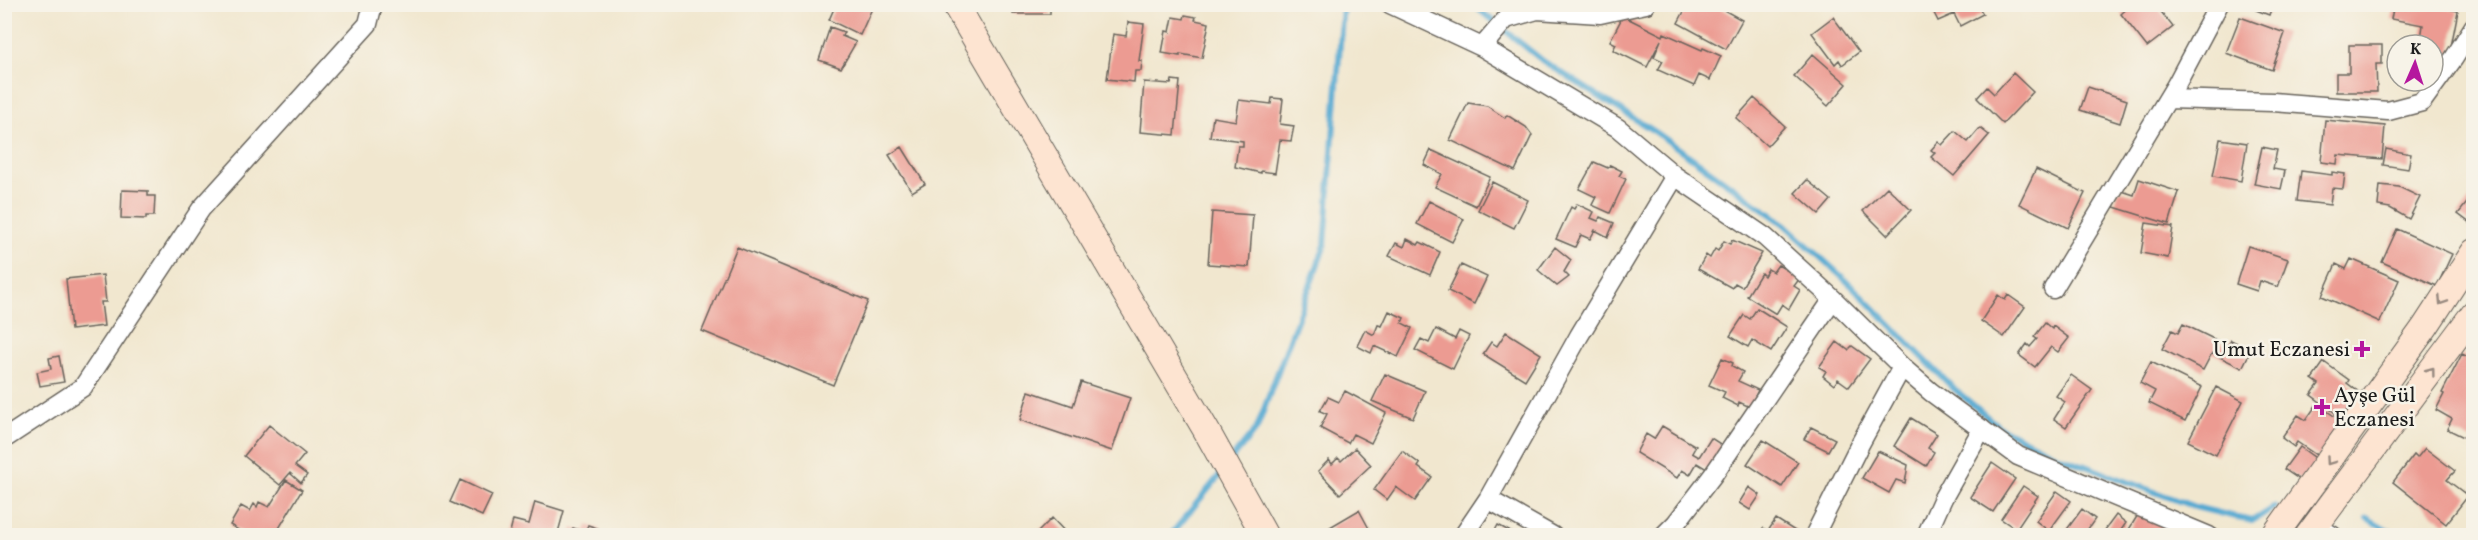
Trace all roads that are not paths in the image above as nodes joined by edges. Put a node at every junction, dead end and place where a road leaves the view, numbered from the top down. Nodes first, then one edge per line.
1 (374, 4) edge
2 (956, 4) edge
3 (1390, 4) edge
4 (1646, 4) edge
5 (2219, 4) edge
6 (1564, 8) edge
7 (2474, 26) edge
8 (1486, 42) junction
9 (2168, 99) junction
10 (1675, 176) junction
11 (2474, 252) edge
12 (2053, 289) dead end
13 (1833, 299) junction
14 (2473, 316) edge
15 (1902, 367) junction
16 (1982, 429) junction
17 (4, 440) edge
18 (1488, 499) junction
19 (1261, 528) edge
20 (2319, 532) edge
21 (1462, 536) edge
22 (1553, 536) edge
23 (1663, 536) edge
24 (1814, 536) edge
25 (1926, 536) edge
26 (2209, 536) edge
27 (2274, 536) edge

1 - 17 street
2 - 19 main road
3 - 8 street
4 - 6 street
5 - 9 street
6 - 8 street
7 - 9 street
8 - 10 street
9 - 12 street
10 - 13 street
10 - 18 street
11 -> 27 main road
13 - 15 street
13 - 23 street
20 -> 14 main road
15 - 16 street
15 - 24 street
16 - 25 street
16 - 26 street
18 - 21 street
18 - 22 street

